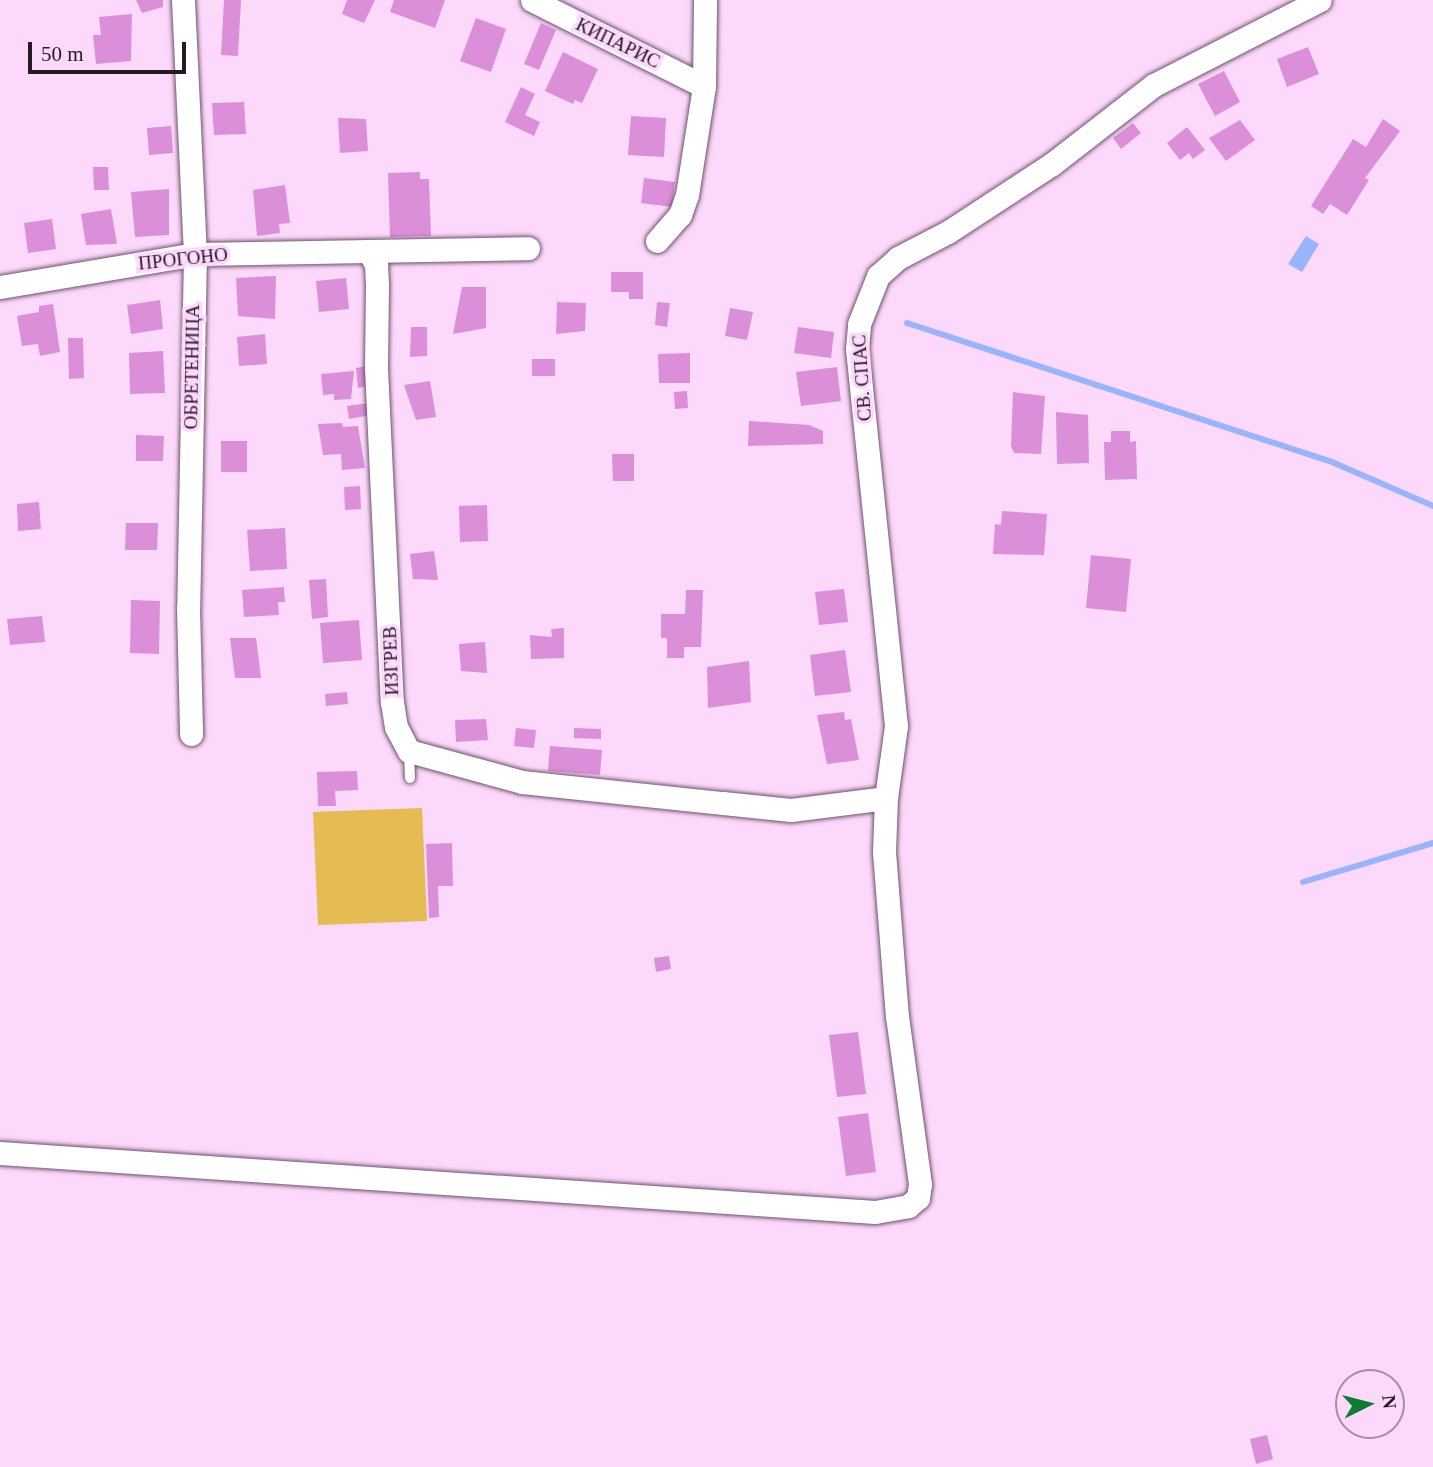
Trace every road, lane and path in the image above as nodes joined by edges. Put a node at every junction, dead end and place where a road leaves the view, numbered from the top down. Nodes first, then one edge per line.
1 (183, 0) edge
2 (532, 0) edge
3 (705, 0) edge
4 (1320, 0) edge
5 (704, 86) junction
6 (657, 241) dead end
7 (528, 248) dead end
8 (369, 251) junction
9 (195, 254) junction
10 (0, 287) edge
11 (191, 734) dead end
12 (409, 751) junction
13 (410, 778) dead end
14 (886, 798) junction
15 (0, 1153) edge

1 - 9 street, ОБРЕТЕНИЦА
2 - 5 street, КИПАРИС
3 - 5 street
4 - 14 street, СВ. СПАС
5 - 6 street
7 - 8 street, ПРОГОНО
8 - 9 street, ПРОГОНО
8 - 12 street, ИЗГРЕВ
9 - 10 street, ПРОГОНО
9 - 11 street, ОБРЕТЕНИЦА
12 - 13 lane
12 - 14 street
14 - 15 street, СВ. СПАС

